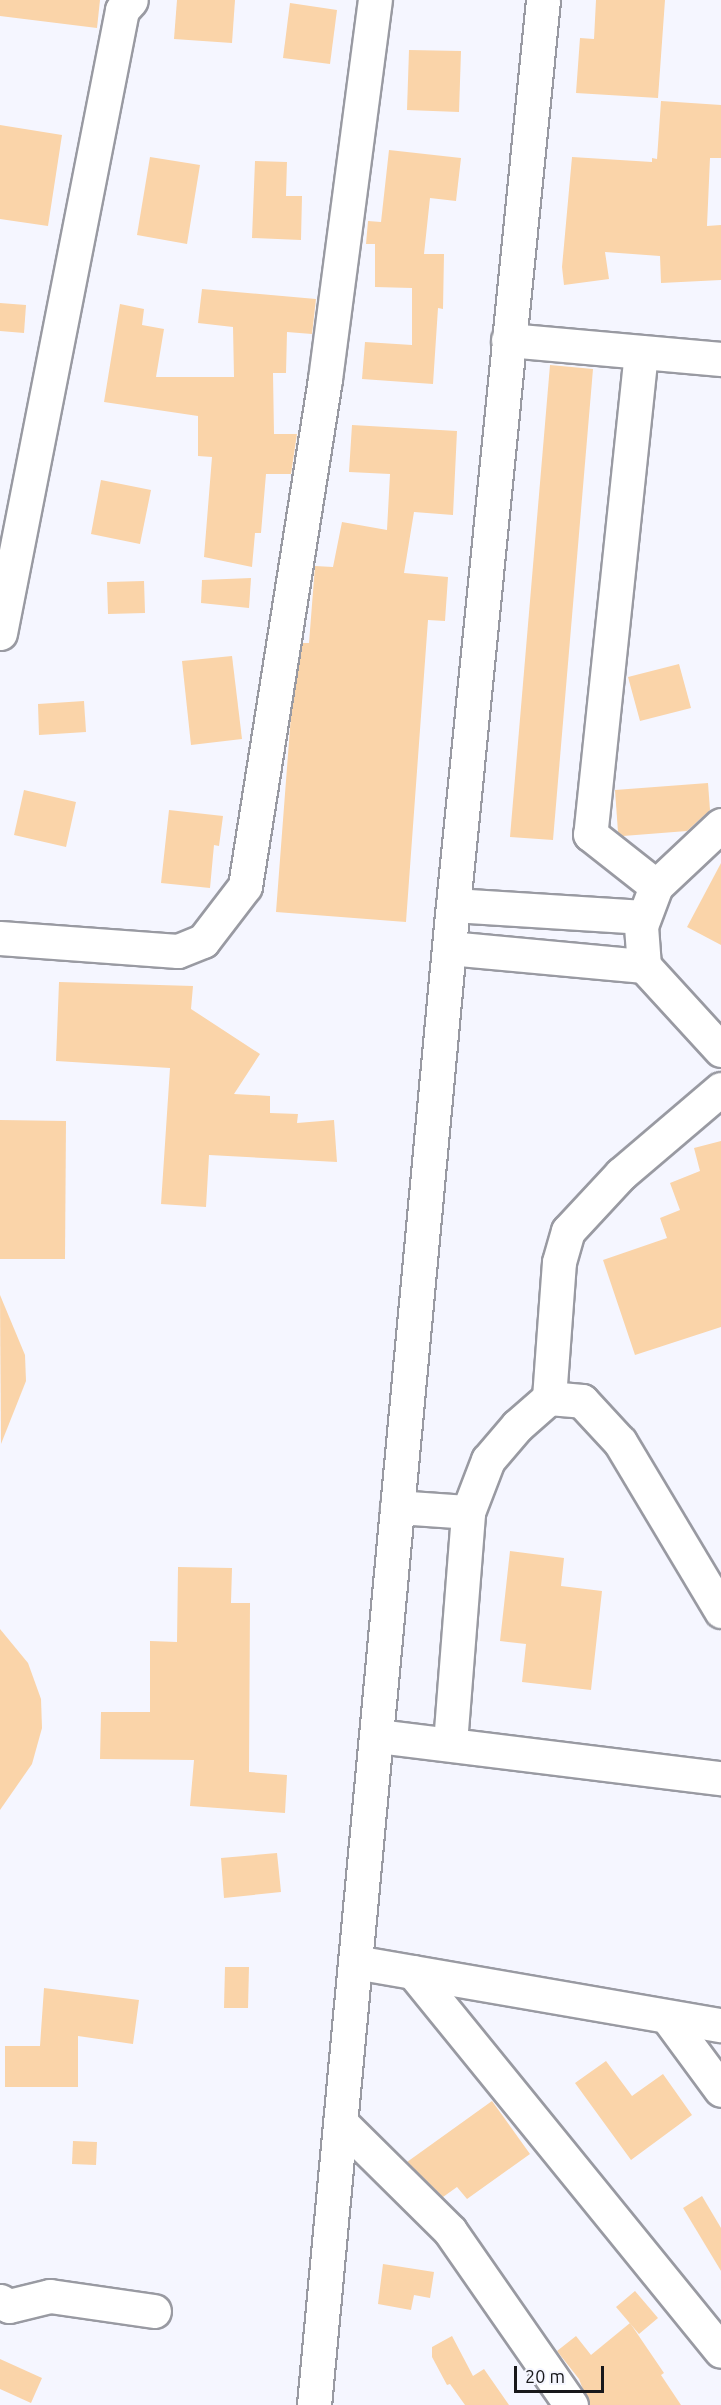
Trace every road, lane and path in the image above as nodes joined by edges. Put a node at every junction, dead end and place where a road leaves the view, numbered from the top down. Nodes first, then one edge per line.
1 (130, 0) edge
2 (375, 0) edge
3 (543, 0) edge
4 (508, 340) junction
5 (640, 352) junction
6 (721, 359) edge
7 (0, 633) edge
8 (721, 825) edge
9 (656, 886) junction
10 (453, 905) junction
11 (644, 917) junction
12 (0, 938) edge
13 (449, 948) junction
14 (644, 966) junction
15 (721, 1050) edge
16 (721, 1089) edge
17 (549, 1398) junction
18 (397, 1507) junction
19 (468, 1512) junction
20 (713, 1574) edge
21 (721, 1611) edge
22 (377, 1736) junction
23 (450, 1743) junction
24 (721, 1778) edge
25 (355, 1962) junction
26 (413, 1972) junction
27 (669, 2018) junction
28 (721, 2025) edge
29 (721, 2090) edge
30 (340, 2122) junction
31 (0, 2301) edge
32 (153, 2311) dead end
33 (721, 2351) edge
34 (314, 2405) edge
35 (571, 2405) edge

1 - 7 street
2 - 12 street
3 - 4 street
4 - 5 street
4 - 10 street
5 - 6 street
5 - 9 street
8 - 9 street
9 - 11 street
10 - 11 street
10 - 13 street
11 - 14 street
13 - 14 street
13 - 18 street
14 - 15 street
16 - 17 street
17 - 19 street
17 - 20 street
18 - 19 street
18 - 22 street
19 - 23 street
20 - 21 street
22 - 23 street
22 - 25 street
23 - 24 street
25 - 26 street
25 - 30 street
26 - 27 street
26 - 33 street
27 - 28 street
27 - 29 street
30 - 34 street
30 - 35 street
31 - 32 street

